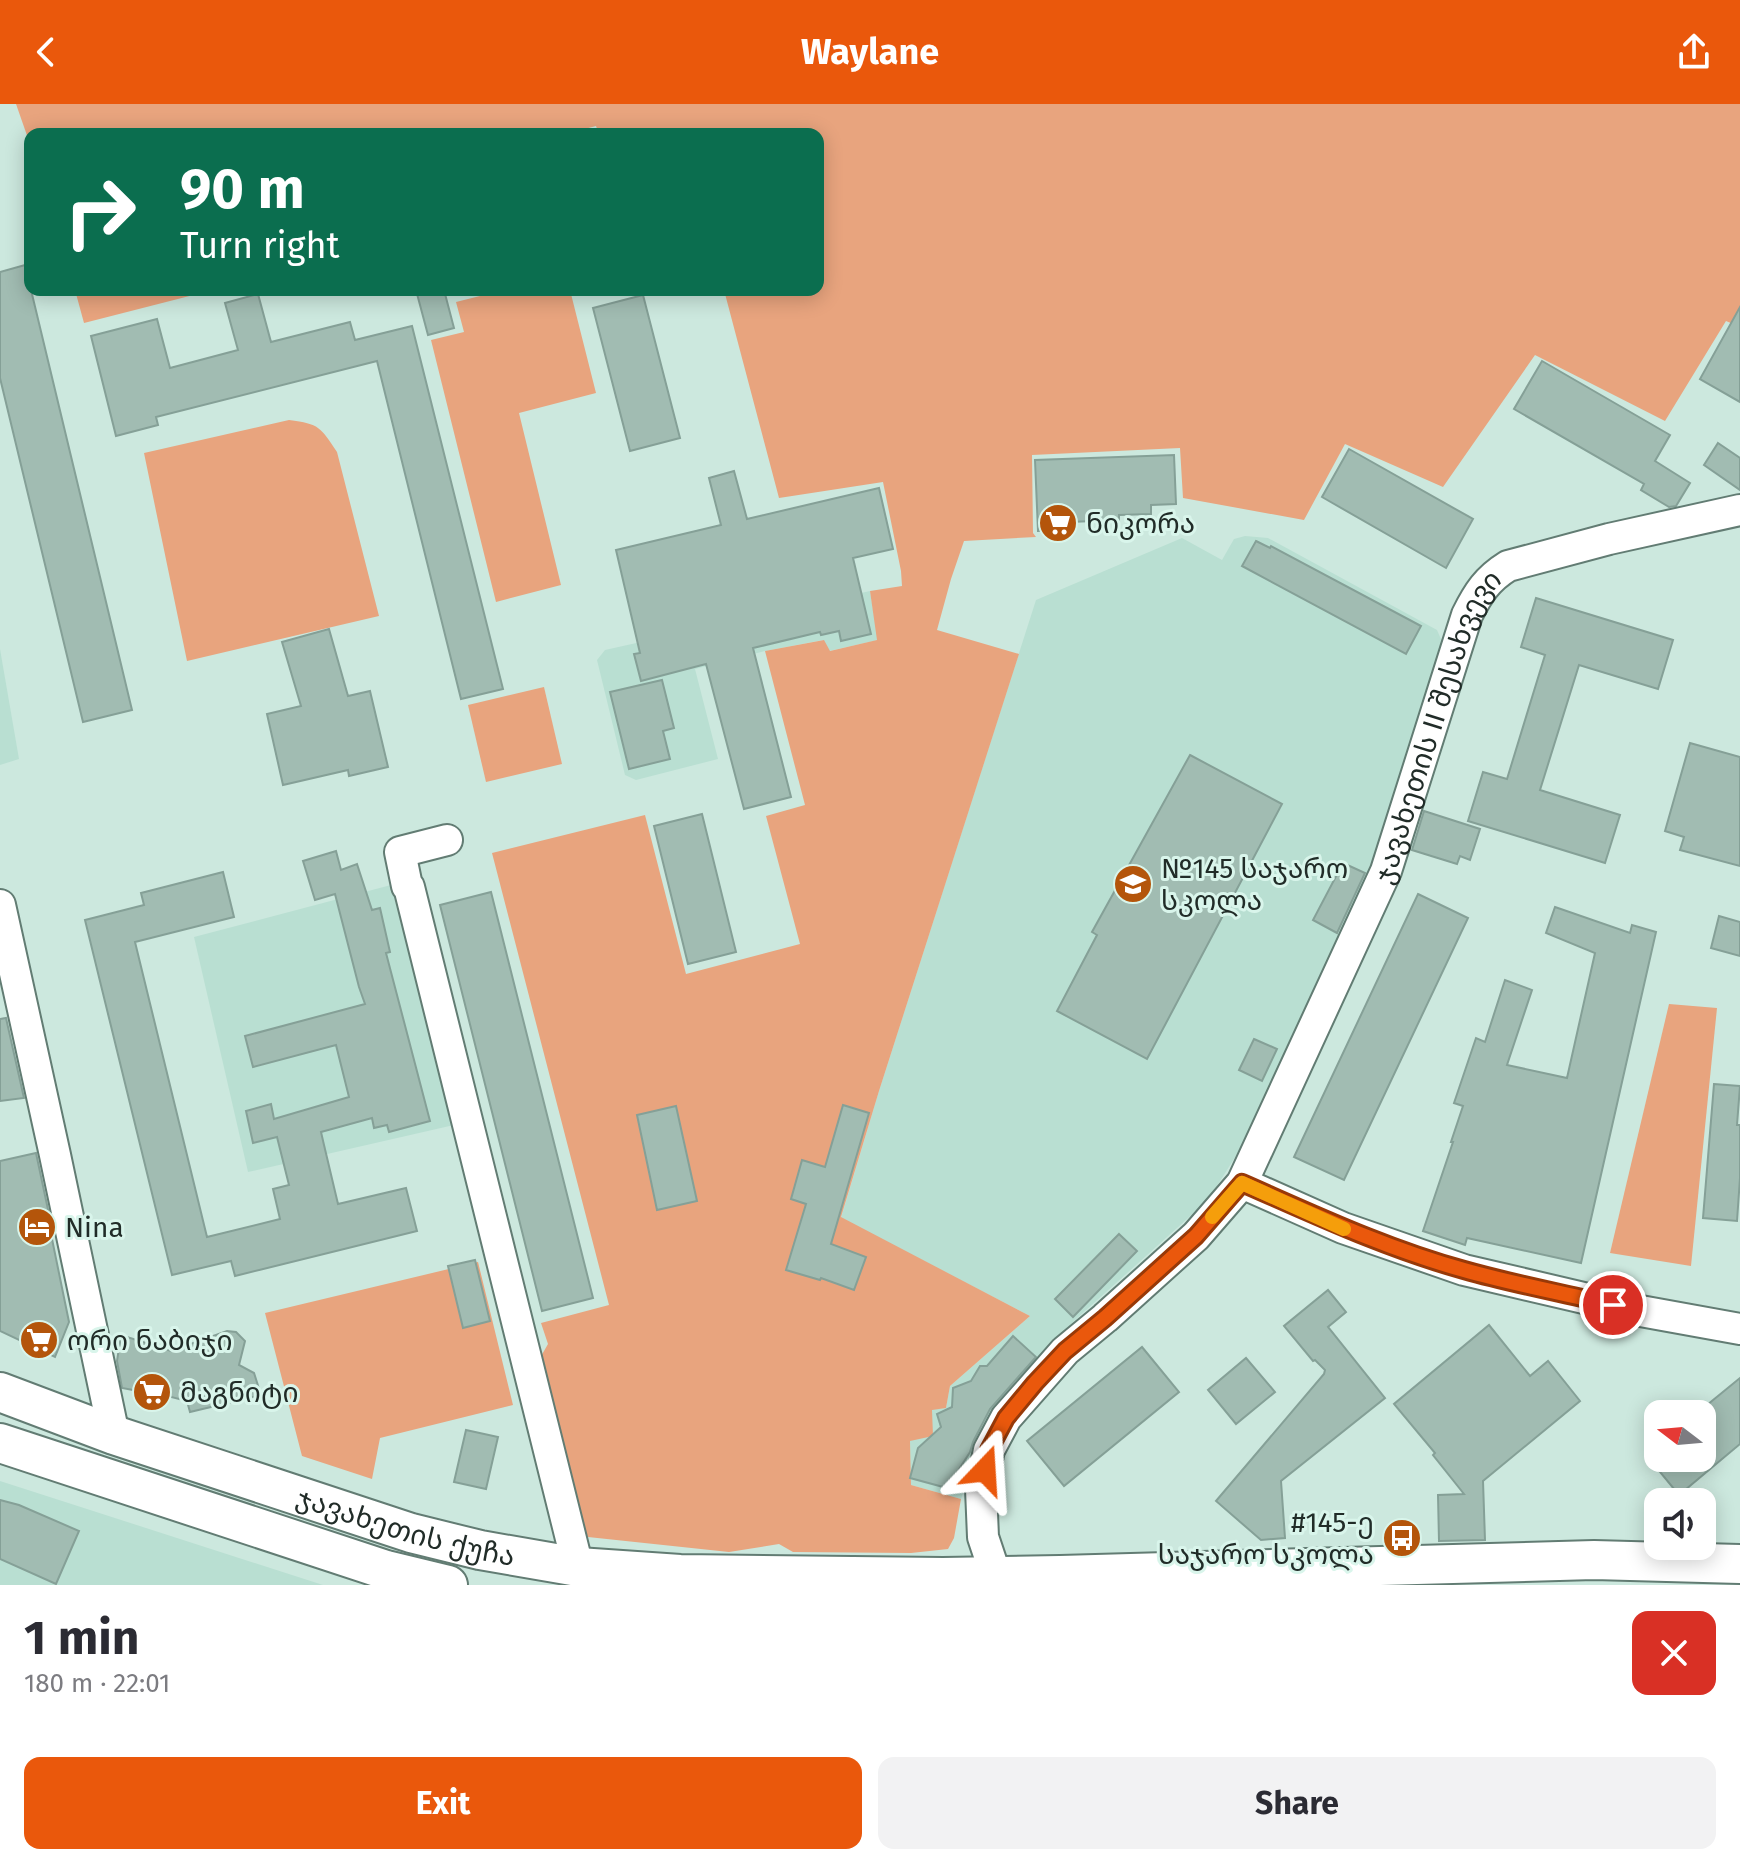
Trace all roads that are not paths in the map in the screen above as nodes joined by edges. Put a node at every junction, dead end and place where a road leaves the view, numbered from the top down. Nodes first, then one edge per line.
1 (1740, 510) edge
2 (447, 840) dead end
3 (0, 905) edge
4 (1242, 1183) junction
5 (1740, 1329) edge
6 (0, 1392) edge
7 (114, 1435) junction
8 (0, 1443) edge
9 (1740, 1564) edge
10 (578, 1567) junction
11 (997, 1580) edge
12 (448, 1585) edge

1 - 4 street, ჯავახეთის II შესახვევი
2 - 10 street
3 - 7 street
4 - 5 street
4 - 11 street, ჯავახეთის II შესახვევი
6 - 7 main road, ჯავახეთის ქუჩა
7 - 10 main road, ჯავახეთის ქუჩა
8 - 12 main road, ჯავახეთის ქუჩა
9 - 11 main road, ჯავახეთის ქუჩა
10 - 11 main road, ჯავახეთის ქუჩა

